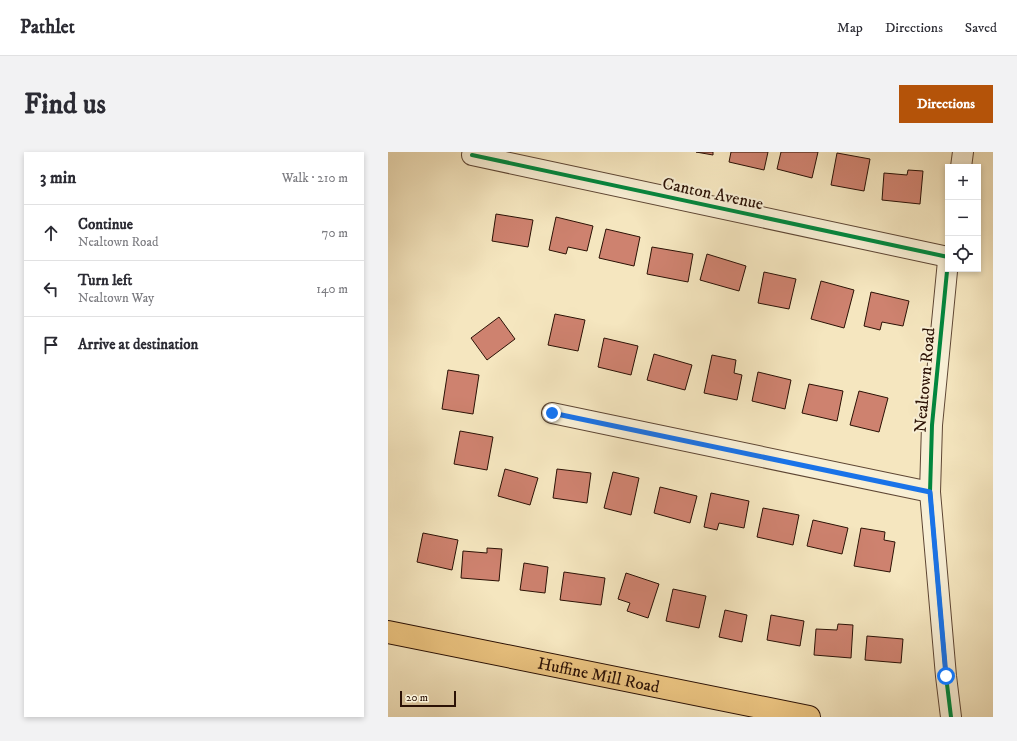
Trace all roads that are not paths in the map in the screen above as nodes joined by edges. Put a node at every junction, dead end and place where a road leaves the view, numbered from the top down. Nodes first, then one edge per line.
1 (963, 152) edge
2 (472, 155) dead end
3 (961, 164) edge
4 (945, 256) edge
5 (947, 272) edge
6 (552, 413) dead end
7 (930, 492) junction
8 (388, 632) edge
9 (809, 717) edge
10 (951, 717) edge

1 - 3 street
2 - 4 street, Canton Avenue
5 - 7 street, Nealtown Road
6 - 7 street
7 - 10 street, Nealtown Road
8 - 9 main road, Huffine Mill Road

